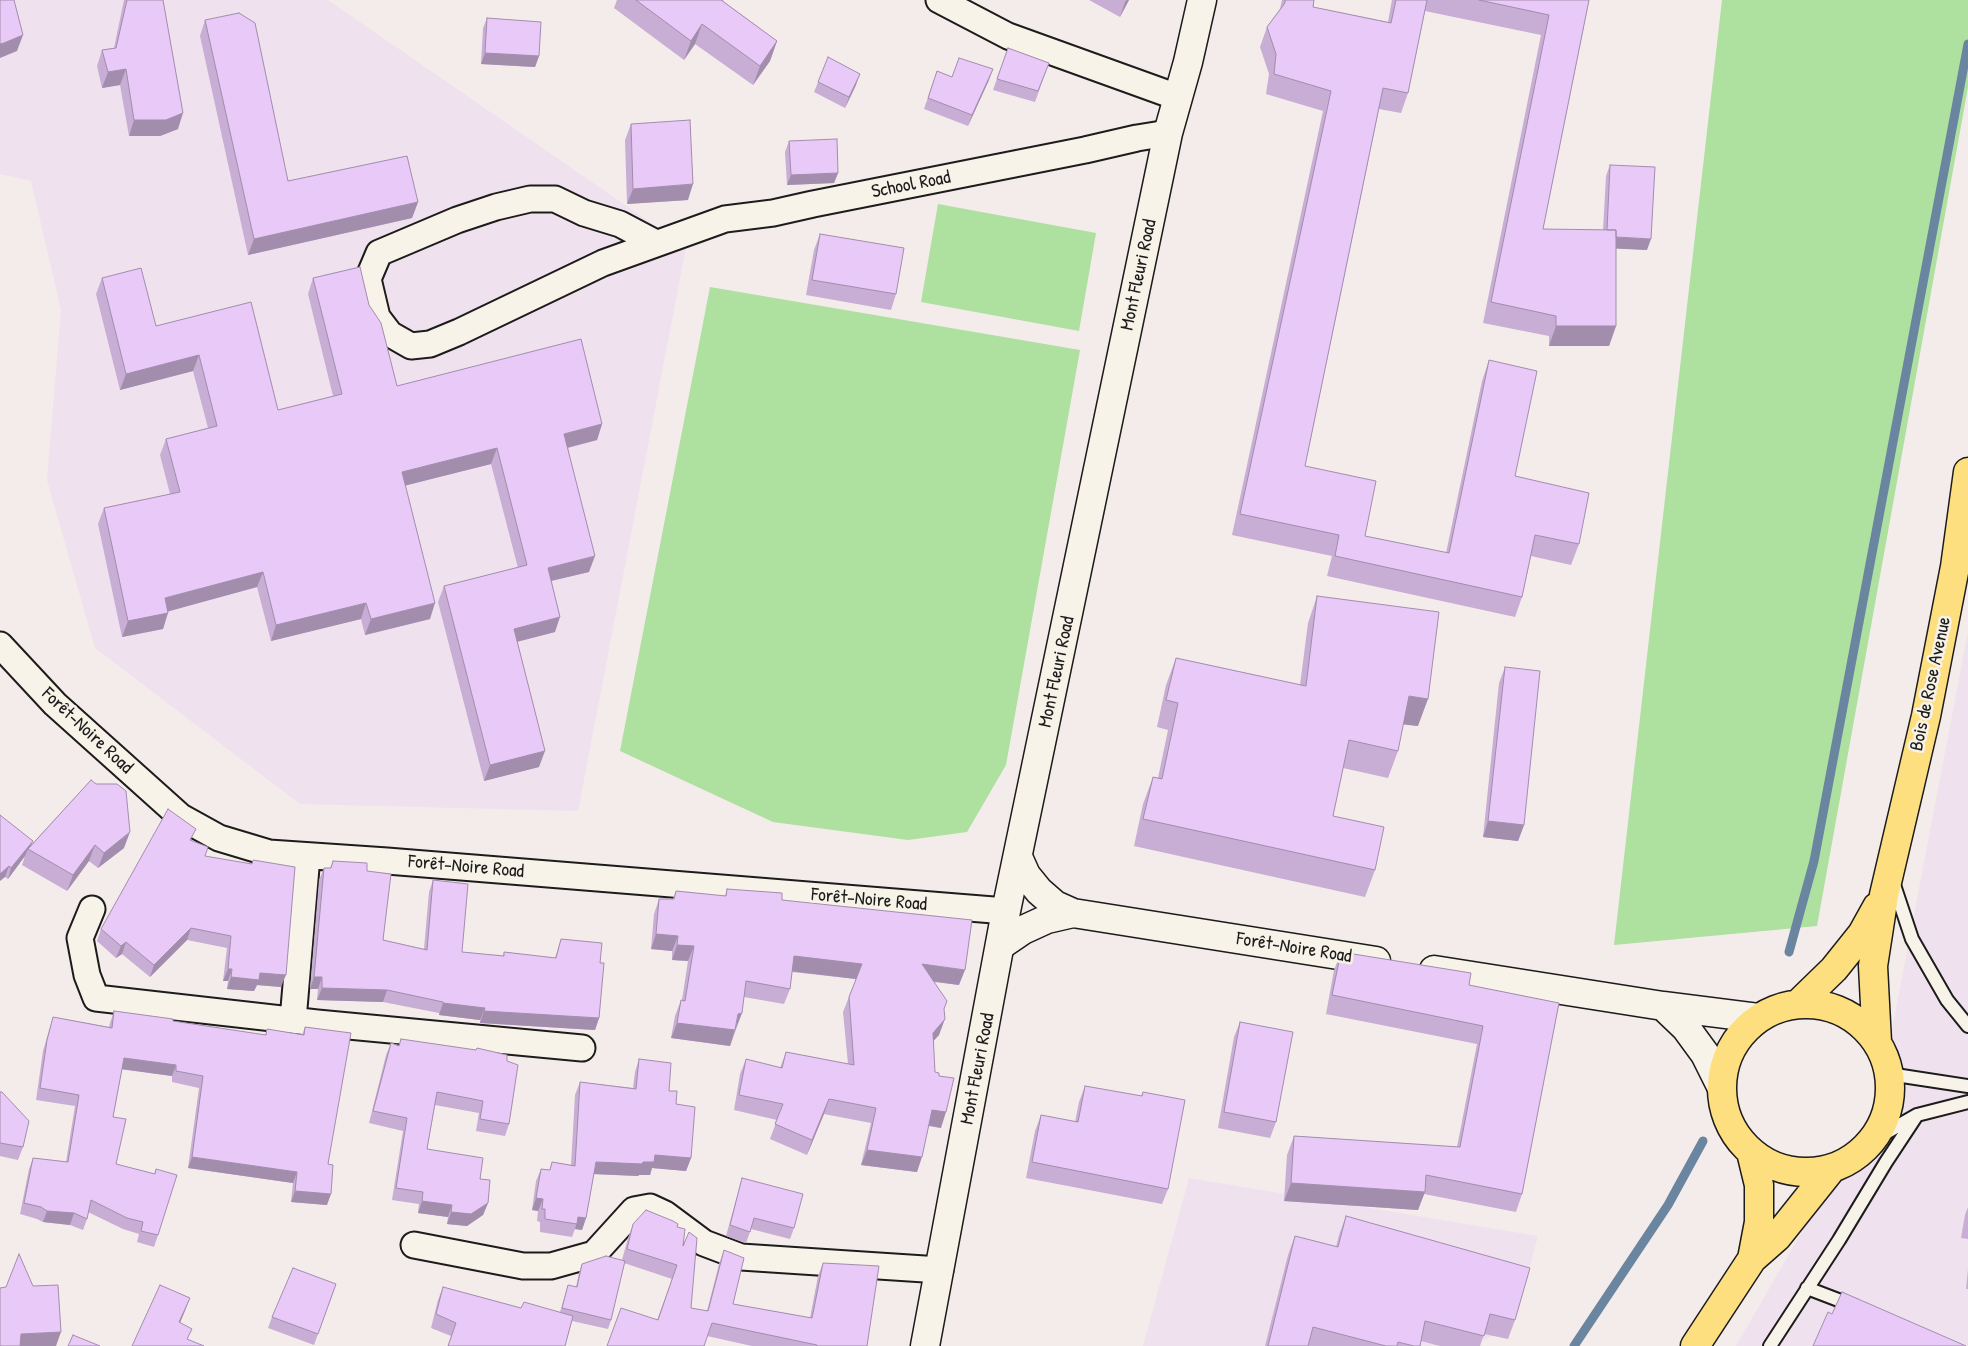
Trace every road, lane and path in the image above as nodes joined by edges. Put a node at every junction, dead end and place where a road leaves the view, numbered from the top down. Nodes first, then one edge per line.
1 (939, 0) edge
2 (1202, 0) edge
3 (1177, 97) junction
4 (1168, 133) junction
5 (656, 243) junction
6 (1968, 472) edge
7 (0, 645) edge
8 (307, 856) junction
9 (1018, 857) junction
10 (1887, 884) junction
11 (92, 909) dead end
12 (1006, 911) junction
13 (1073, 913) junction
14 (1001, 945) junction
15 (1800, 1004) junction
16 (1663, 1006) junction
17 (1758, 1018) junction
18 (293, 1020) junction
19 (1968, 1026) edge
20 (1876, 1042) junction
21 (582, 1048) dead end
22 (1888, 1074) junction
23 (1722, 1086) junction
24 (1968, 1086) edge
25 (1968, 1102) edge
26 (1917, 1115) junction
27 (1870, 1142) junction
28 (1751, 1152) junction
29 (1832, 1168) junction
30 (414, 1245) dead end
31 (1752, 1259) junction
32 (940, 1270) junction
33 (1807, 1288) junction
34 (1870, 1312) edge
35 (925, 1346) edge
36 (1695, 1346) edge
37 (1770, 1346) edge

1 - 3 street
2 - 3 main road, Mont Fleuri Road
3 - 4 main road, Mont Fleuri Road
4 - 5 street, School Road
4 - 9 main road, Mont Fleuri Road
5 - 5 street, School Road
6 - 10 main road, Bois de Rose Avenue
7 - 8 street, Forêt-Noire Road
8 - 12 street, Forêt-Noire Road
8 - 18 street
9 - 12 main road, Mont Fleuri Road
9 - 13 main road, Forêt-Noire Road
10 - 15 main road, Bois de Rose Avenue
10 - 19 lane
10 - 20 main road, Bois de Rose Avenue
11 - 18 street
12 - 14 main road, Mont Fleuri Road
13 - 14 main road, Forêt-Noire Road
13 - 16 main road, Forêt-Noire Road
14 - 32 main road, Mont Fleuri Road
15 - 17 main road
15 - 20 main road
16 - 17 main road, Forêt-Noire Road
16 - 23 main road
17 - 23 main road
18 - 21 street
20 - 22 main road
22 - 24 lane
22 - 27 main road
23 - 28 main road
25 - 26 lane
26 - 27 lane
26 - 33 lane
27 - 29 main road
28 - 29 main road
28 - 31 main road
29 - 31 main road
30 - 32 street
31 - 36 main road
32 - 35 main road, Mont Fleuri Road
33 - 34 lane
33 - 37 lane

